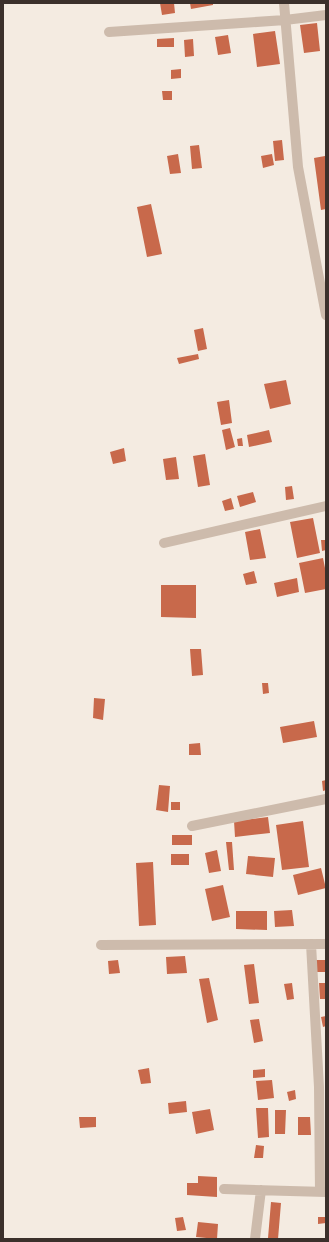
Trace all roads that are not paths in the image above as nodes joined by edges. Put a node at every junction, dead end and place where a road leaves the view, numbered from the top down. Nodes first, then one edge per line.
1 (284, 3) edge
2 (326, 15) edge
3 (285, 20) junction
4 (109, 32) dead end
5 (326, 315) edge
6 (326, 506) edge
7 (164, 543) dead end
8 (326, 799) edge
9 (192, 826) dead end
10 (311, 944) junction
11 (326, 944) edge
12 (101, 945) dead end
13 (224, 1190) dead end
14 (261, 1190) junction
15 (323, 1192) edge
16 (255, 1239) edge

1 - 3 street
2 - 3 street
3 - 4 street
3 - 5 street
6 - 7 street
8 - 9 street
10 - 11 street
10 - 12 street
10 - 15 street
13 - 14 street
14 - 15 street
14 - 16 street

